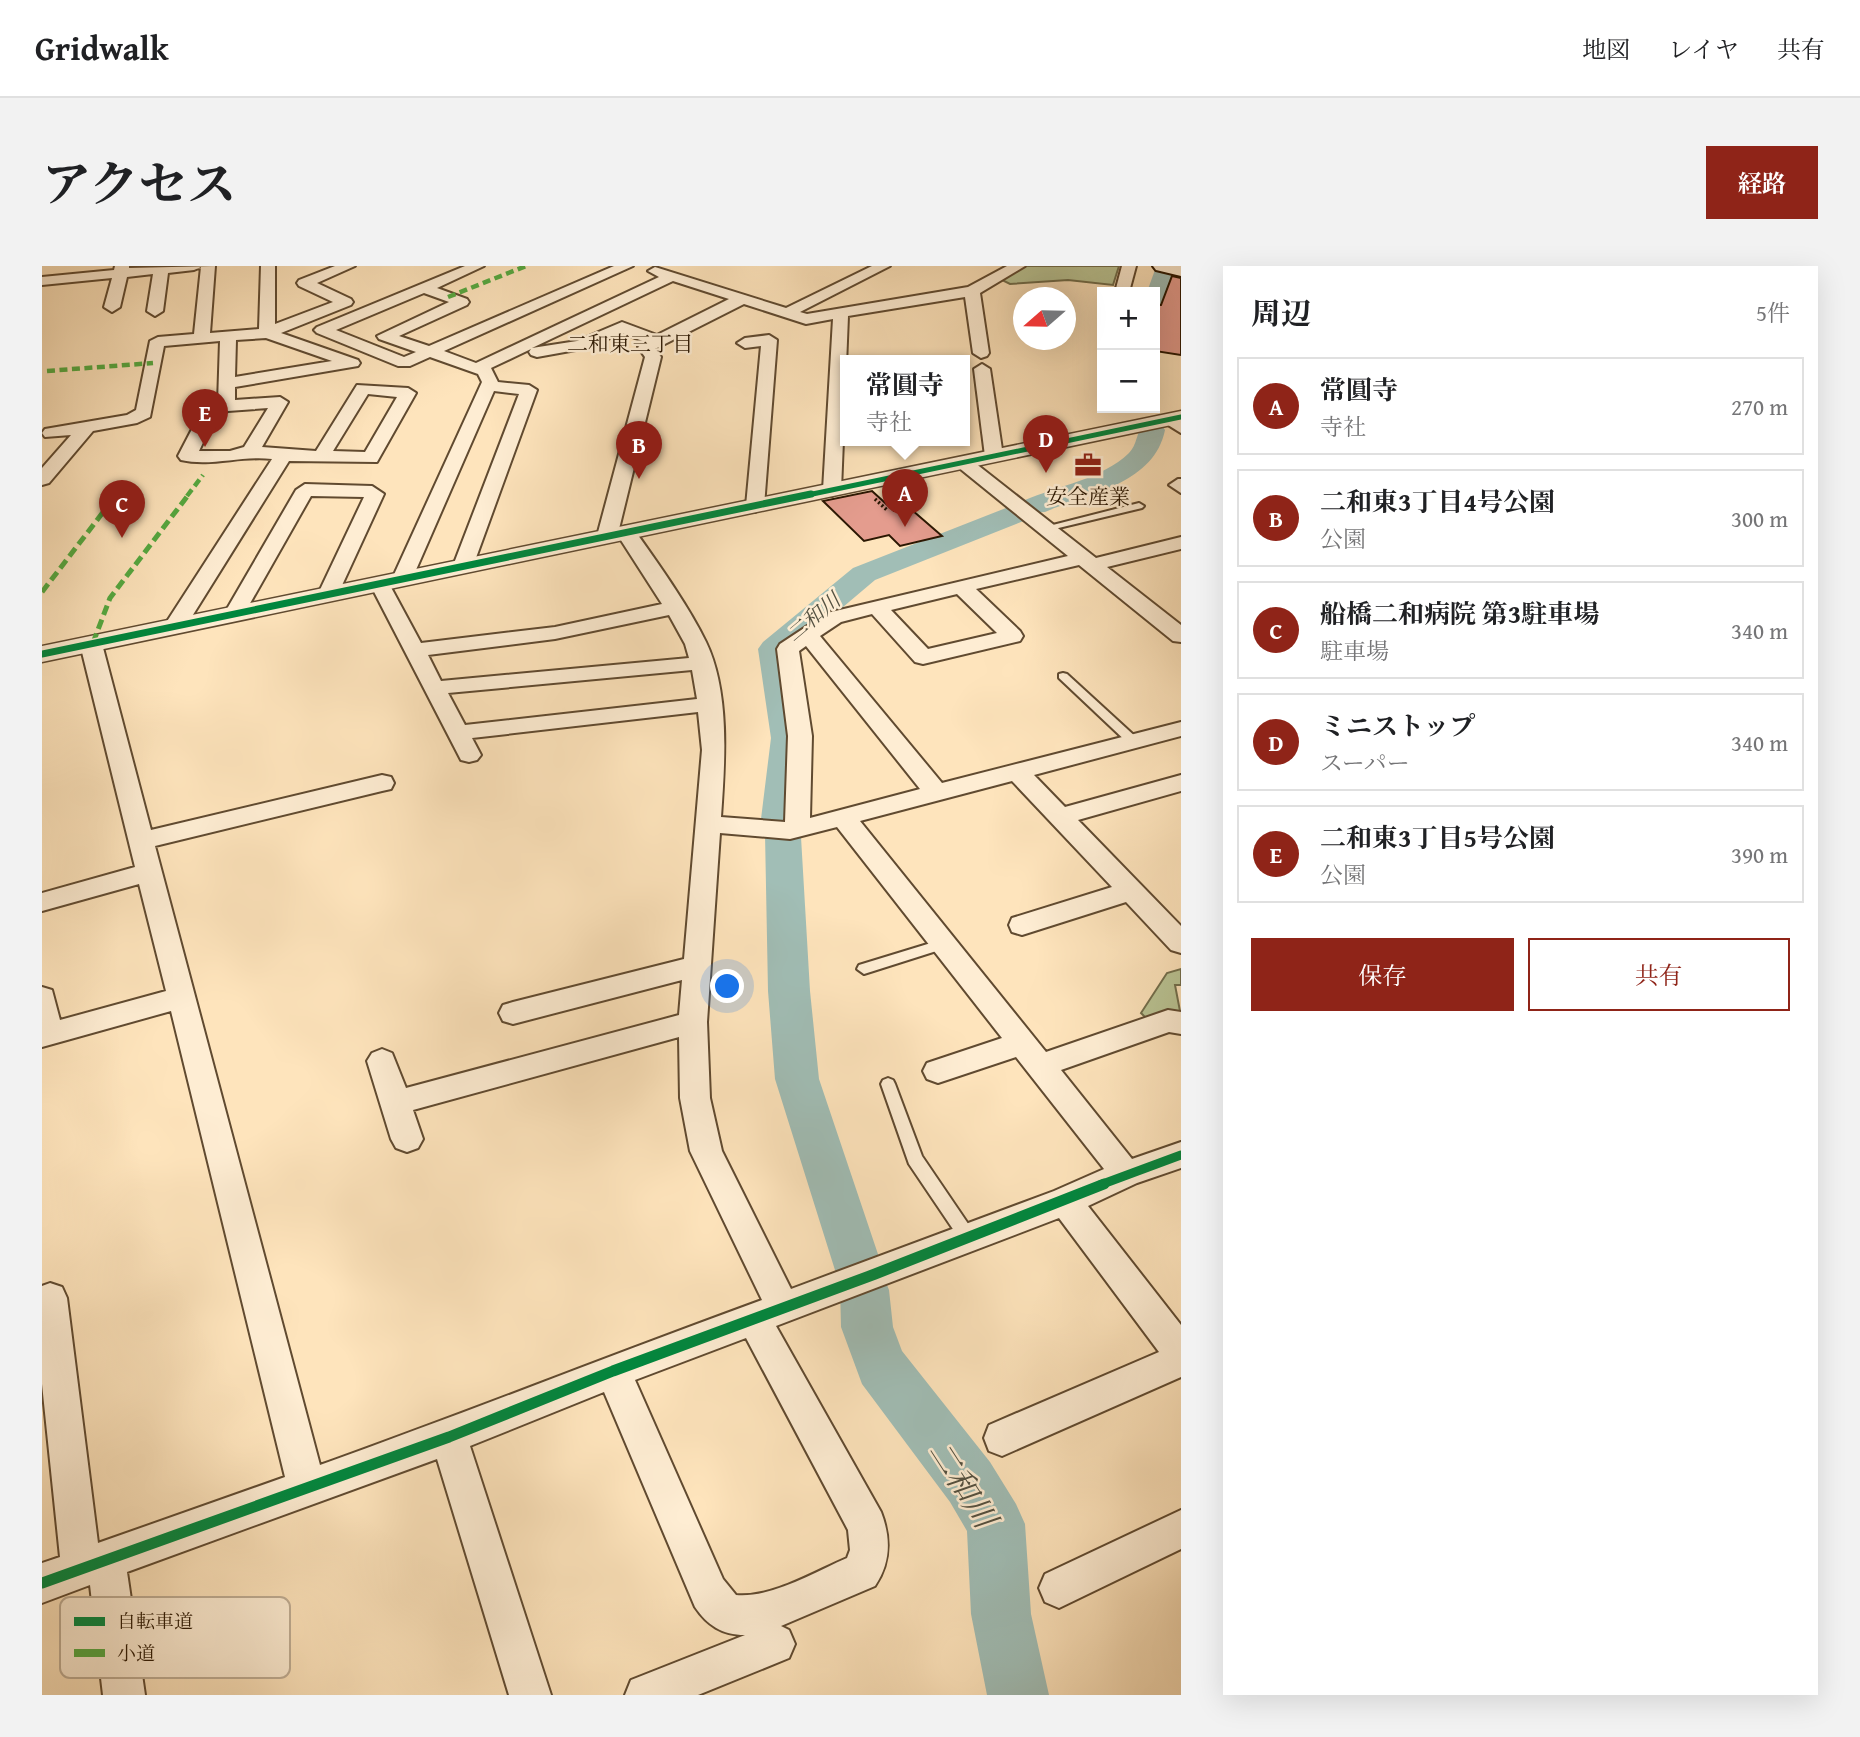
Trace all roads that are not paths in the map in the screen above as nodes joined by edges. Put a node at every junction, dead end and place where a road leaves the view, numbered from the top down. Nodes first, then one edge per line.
1 (186, 266) edge
2 (194, 266) edge
3 (208, 266) edge
4 (268, 266) edge
5 (348, 266) edge
6 (477, 266) edge
7 (626, 266) edge
8 (640, 266) edge
9 (883, 266) edge
10 (985, 266) edge
11 (1129, 266) edge
12 (1163, 266) edge
13 (161, 269) junction
14 (1012, 269) edge
15 (121, 270) edge
16 (1181, 270) edge
17 (52, 275) edge
18 (671, 277) junction
19 (930, 283) dead end
20 (1123, 287) edge
21 (424, 288) junction
22 (968, 292) junction
23 (740, 300) junction
24 (112, 307) dead end
25 (155, 311) dead end
26 (786, 313) junction
27 (841, 313) junction
28 (267, 332) junction
29 (228, 336) junction
30 (202, 337) junction
31 (657, 341) junction
32 (745, 343) dead end
33 (524, 348) junction
34 (428, 352) junction
35 (486, 378) junction
36 (227, 383) junction
37 (226, 406) junction
38 (1177, 422) edge
39 (87, 426) junction
40 (51, 433) dead end
41 (251, 451) junction
42 (284, 455) junction
43 (994, 456) junction
44 (321, 457) junction
45 (964, 463) junction
46 (42, 479) edge
47 (832, 490) junction
48 (755, 506) junction
49 (1139, 506) dead end
50 (1046, 528) junction
51 (617, 535) junction
52 (1181, 543) edge
53 (1088, 561) junction
54 (463, 566) junction
55 (391, 581) junction
56 (962, 588) junction
57 (328, 594) junction
58 (877, 607) junction
59 (676, 608) junction
60 (233, 614) junction
61 (175, 626) junction
62 (808, 635) junction
63 (1181, 636) edge
64 (91, 644) junction
65 (414, 650) junction
66 (42, 654) edge
67 (702, 663) junction
68 (1063, 676) dead end
69 (434, 688) junction
70 (710, 705) junction
71 (1181, 729) edge
72 (457, 733) junction
73 (1134, 742) junction
74 (469, 755) dead end
75 (1017, 772) junction
76 (382, 783) dead end
77 (1181, 783) edge
78 (936, 792) junction
79 (843, 817) junction
80 (1060, 817) junction
81 (708, 824) junction
82 (785, 830) junction
83 (141, 841) junction
84 (149, 872) junction
85 (1131, 891) junction
86 (42, 902) edge
87 (1023, 925) dead end
88 (1181, 943) edge
89 (944, 944) junction
90 (697, 966) junction
91 (864, 969) dead end
92 (181, 997) junction
93 (42, 998) edge
94 (513, 1013) dead end
95 (694, 1022) junction
96 (1181, 1023) edge
97 (45, 1035) edge
98 (1031, 1055) junction
99 (382, 1061) dead end
100 (938, 1071) dead end
101 (888, 1084) dead end
102 (396, 1103) junction
103 (407, 1139) dead end
104 (1181, 1155) edge
105 (1126, 1174) junction
106 (1065, 1201) junction
107 (969, 1239) junction
108 (42, 1301) edge
109 (768, 1313) junction
110 (1181, 1353) edge
111 (1181, 1360) edge
112 (613, 1371) junction
113 (449, 1437) junction
114 (1002, 1438) dead end
115 (307, 1488) junction
116 (1181, 1529) edge
117 (94, 1564) junction
118 (42, 1583) edge
119 (1059, 1588) dead end
120 (102, 1597) edge
121 (775, 1644) dead end
122 (530, 1695) edge
123 (646, 1695) edge

1 - 2 street
1 - 13 street
3 - 30 street
4 - 28 street
5 - 28 street
6 - 21 street
7 - 34 street
8 - 18 street
9 - 26 street
10 - 14 street
11 - 20 street
12 - 16 main road
13 - 15 street
13 - 25 street
14 - 22 street
15 - 17 street
15 - 24 street
18 - 23 street
18 - 33 street
19 - 22 street
21 - 34 street
21 - 34 street
22 - 27 street
22 - 43 street
23 - 26 street
23 - 31 street
26 - 27 street
27 - 47 street
28 - 29 street
28 - 36 street
29 - 30 street
29 - 36 street
30 - 39 street
31 - 33 street
31 - 51 street
32 - 48 street
33 - 35 street
34 - 35 street
35 - 54 street
35 - 55 street
36 - 37 street
37 - 41 street
37 - 41 street
38 - 43 street
39 - 40 street
39 - 46 street
41 - 42 street
42 - 44 street
42 - 61 street
43 - 45 street
44 - 44 street
45 - 47 street
45 - 50 street
47 - 48 street
48 - 51 street
49 - 50 lane
50 - 53 street
51 - 54 street
51 - 59 street
52 - 53 street
53 - 56 street
53 - 63 street
54 - 55 street
55 - 57 street
55 - 65 street
56 - 58 street
56 - 58 street
57 - 60 street
57 - 60 street
58 - 62 street
59 - 65 street
59 - 67 street
60 - 61 street
61 - 64 street
62 - 78 street
62 - 82 street
64 - 66 street
64 - 83 street
65 - 69 street
67 - 69 street
67 - 70 street
68 - 73 lane
69 - 72 street
70 - 72 street
70 - 81 street
71 - 73 street
72 - 74 street
73 - 75 street
75 - 78 street
75 - 80 street
76 - 83 street
77 - 80 street
78 - 79 street
79 - 82 street
79 - 89 street
80 - 85 street
81 - 82 street
81 - 90 street
83 - 84 street
84 - 86 street
84 - 92 street
85 - 87 street
85 - 88 street
89 - 91 lane
89 - 98 street
90 - 94 street
90 - 95 street
92 - 97 street
92 - 115 street
93 - 97 street
95 - 102 street
95 - 109 street
96 - 98 street
98 - 100 street
98 - 105 street
99 - 102 street
101 - 107 lane
102 - 103 street
104 - 105 street
105 - 106 street
106 - 107 street
106 - 110 street
107 - 109 street
108 - 117 street
109 - 112 street
109 - 112 street
111 - 114 street
112 - 113 street
113 - 115 street
113 - 122 street
115 - 117 street
116 - 119 street
117 - 118 street
117 - 120 street
121 - 123 street

